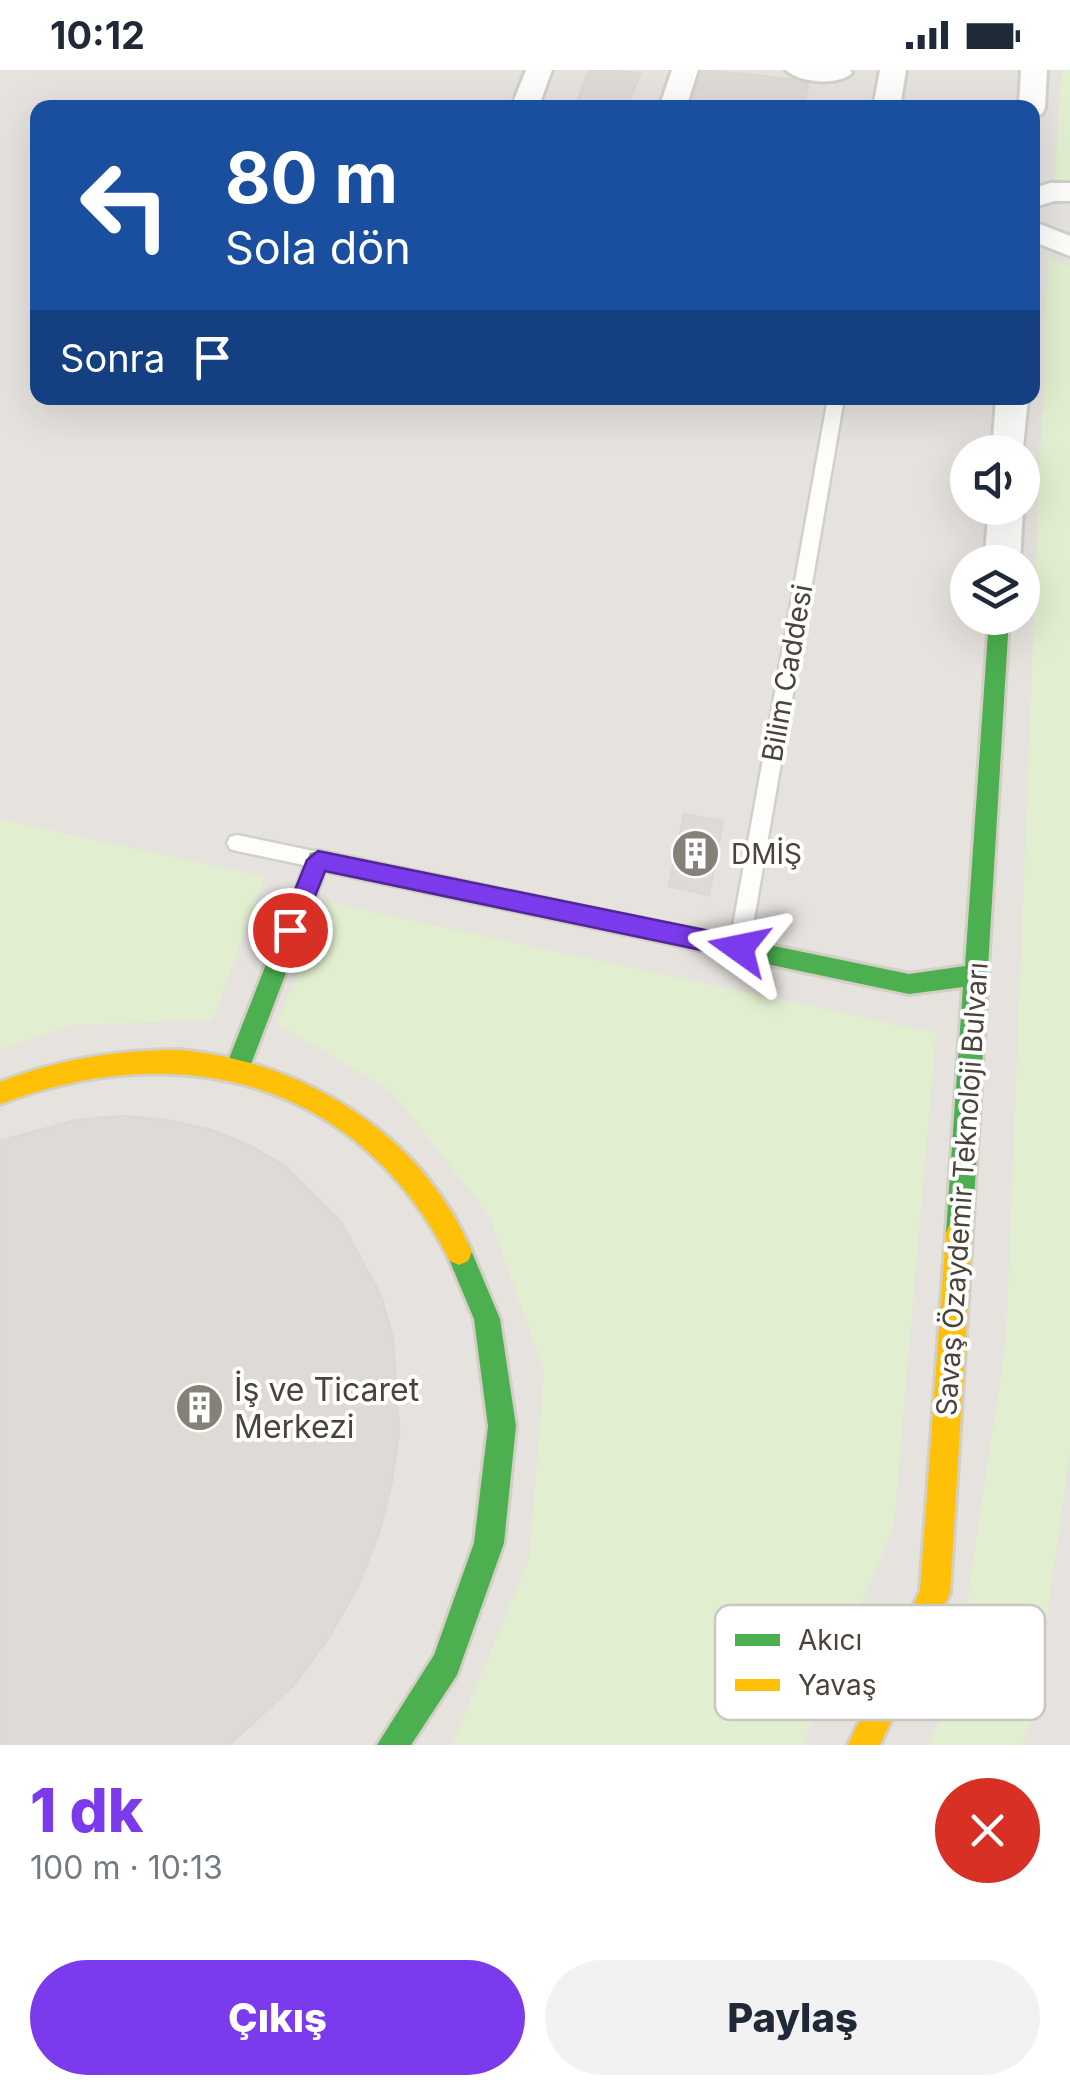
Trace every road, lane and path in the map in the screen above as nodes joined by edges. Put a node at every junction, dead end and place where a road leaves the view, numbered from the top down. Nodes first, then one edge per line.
1 (539, 70) edge
2 (685, 70) edge
3 (799, 70) edge
4 (892, 70) edge
5 (1034, 70) edge
6 (837, 79) edge
7 (527, 100) edge
8 (675, 100) edge
9 (887, 100) edge
10 (1032, 100) edge
11 (1070, 192) edge
12 (1040, 196) edge
13 (1040, 234) edge
14 (1070, 247) edge
15 (835, 405) edge
16 (1012, 405) edge
17 (1010, 435) edge
18 (998, 635) edge
19 (237, 843) dead end
20 (318, 860) junction
21 (739, 948) junction
22 (977, 975) junction
23 (236, 1069) junction
24 (0, 1093) edge
25 (929, 1605) edge
26 (876, 1720) edge
27 (393, 1745) edge
28 (864, 1745) edge

1 - 7 street
2 - 8 street
3 - 6 street
4 - 9 street
5 - 10 street
11 - 12 street
13 - 14 street
15 - 21 lane, Bilim Caddesi
16 - 17 street
18 - 22 street, Savaş Özaydemir Teknoloji Bulvarı
19 - 20 lane
20 - 21 street
20 - 23 street
21 - 22 street
22 - 25 street, Savaş Özaydemir Teknoloji Bulvarı
23 - 24 street
23 - 27 street
26 - 28 street, Savaş Özaydemir Teknoloji Bulvarı

